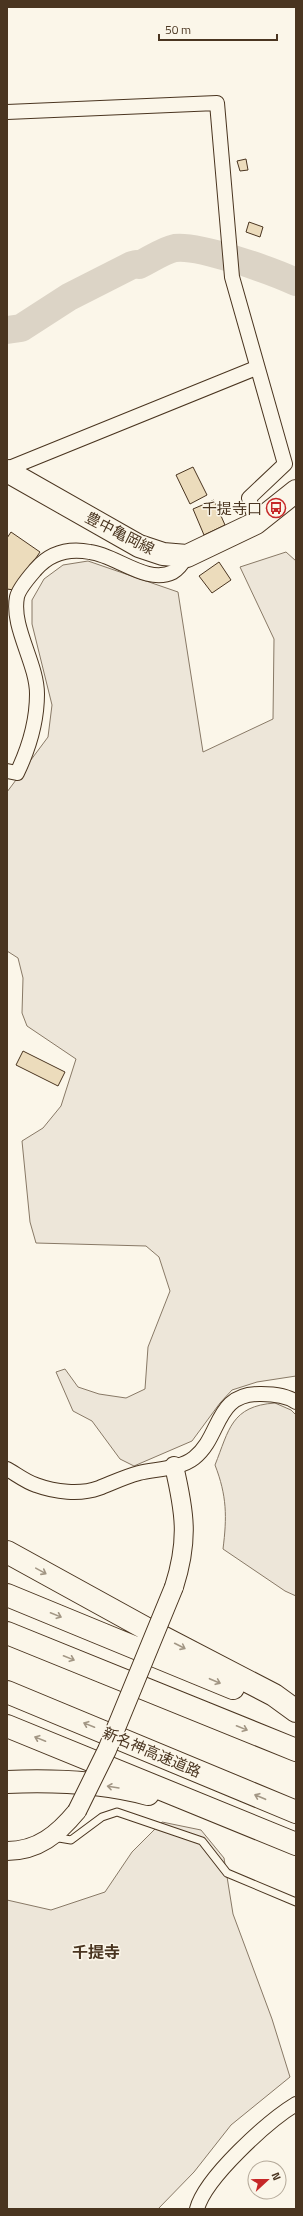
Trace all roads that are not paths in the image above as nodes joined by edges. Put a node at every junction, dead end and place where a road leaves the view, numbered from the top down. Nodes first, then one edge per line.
1 (7, 112) edge
2 (256, 368) junction
3 (7, 470) edge
4 (296, 491) edge
5 (256, 523) junction
6 (187, 556) junction
7 (7, 771) edge
8 (296, 1402) edge
9 (174, 1466) junction
10 (7, 1469) edge
11 (7, 1552) edge
12 (7, 1595) edge
13 (7, 1633) edge
14 (7, 1692) edge
15 (296, 1711) edge
16 (296, 1715) edge
17 (7, 1726) edge
18 (296, 1750) edge
19 (7, 1782) edge
20 (296, 1812) edge
21 (245, 1823) junction
22 (53, 1837) junction
23 (296, 1844) edge
24 (7, 1851) edge
25 (296, 1902) edge
26 (296, 2104) edge
27 (197, 2209) edge

1 - 2 street
2 - 3 street
2 - 5 street
3 - 6 main road, 豊中亀岡線
4 - 5 main road
5 - 6 main road
6 - 7 street
8 - 9 street
9 - 10 street
9 - 22 street, bridge
11 -> 15 main road
12 -> 16 main road
13 -> 18 main road
20 -> 14 main road, 新名神高速道路
21 -> 17 main road
21 -> 19 main road
21 - 23 main road
22 - 24 street
22 - 25 lane
26 - 27 street

